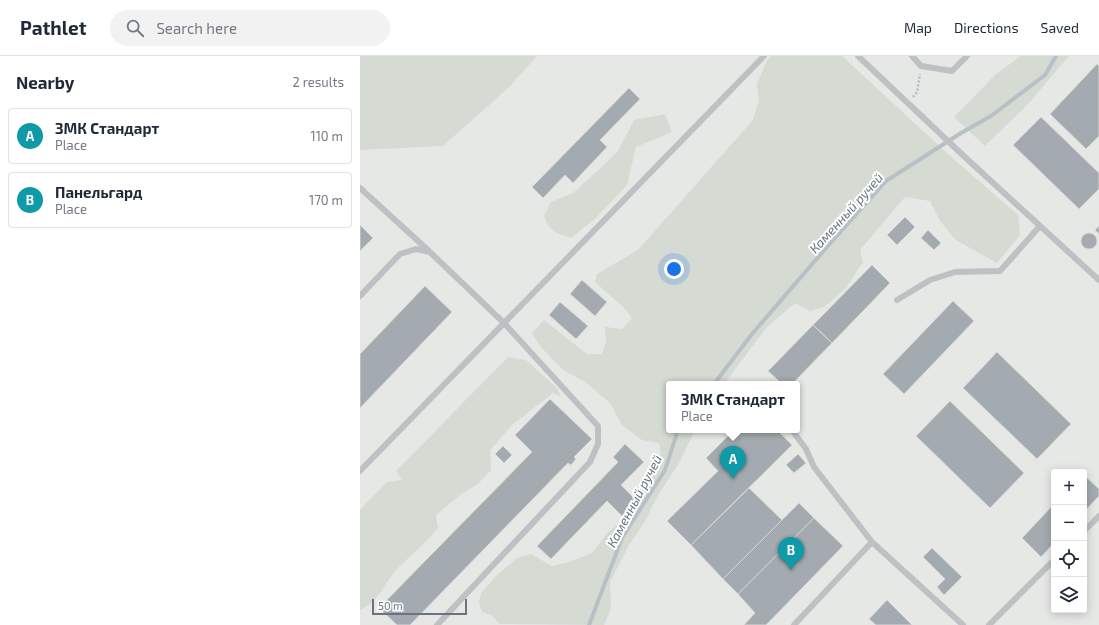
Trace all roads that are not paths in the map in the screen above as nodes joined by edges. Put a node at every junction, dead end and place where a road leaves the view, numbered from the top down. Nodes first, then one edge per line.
1 (764, 56) edge
2 (858, 56) edge
3 (912, 56) edge
4 (967, 56) edge
5 (360, 188) edge
6 (1040, 226) junction
7 (430, 252) junction
8 (1099, 280) edge
9 (360, 296) edge
10 (897, 300) dead end
11 (504, 323) junction
12 (794, 433) edge
13 (360, 471) edge
14 (1099, 516) edge
15 (1087, 528) edge
16 (872, 542) junction
17 (1051, 563) edge
18 (437, 625) edge
19 (794, 625) edge
20 (963, 625) edge
21 (989, 625) edge

1 - 11 lane
2 - 6 lane
3 - 4 lane
5 - 7 lane
6 - 8 lane
6 - 10 lane
7 - 9 lane
7 - 11 lane
11 - 13 lane
11 - 18 lane
12 - 16 lane
14 - 15 lane
16 - 19 lane
16 - 20 lane
17 - 21 lane

